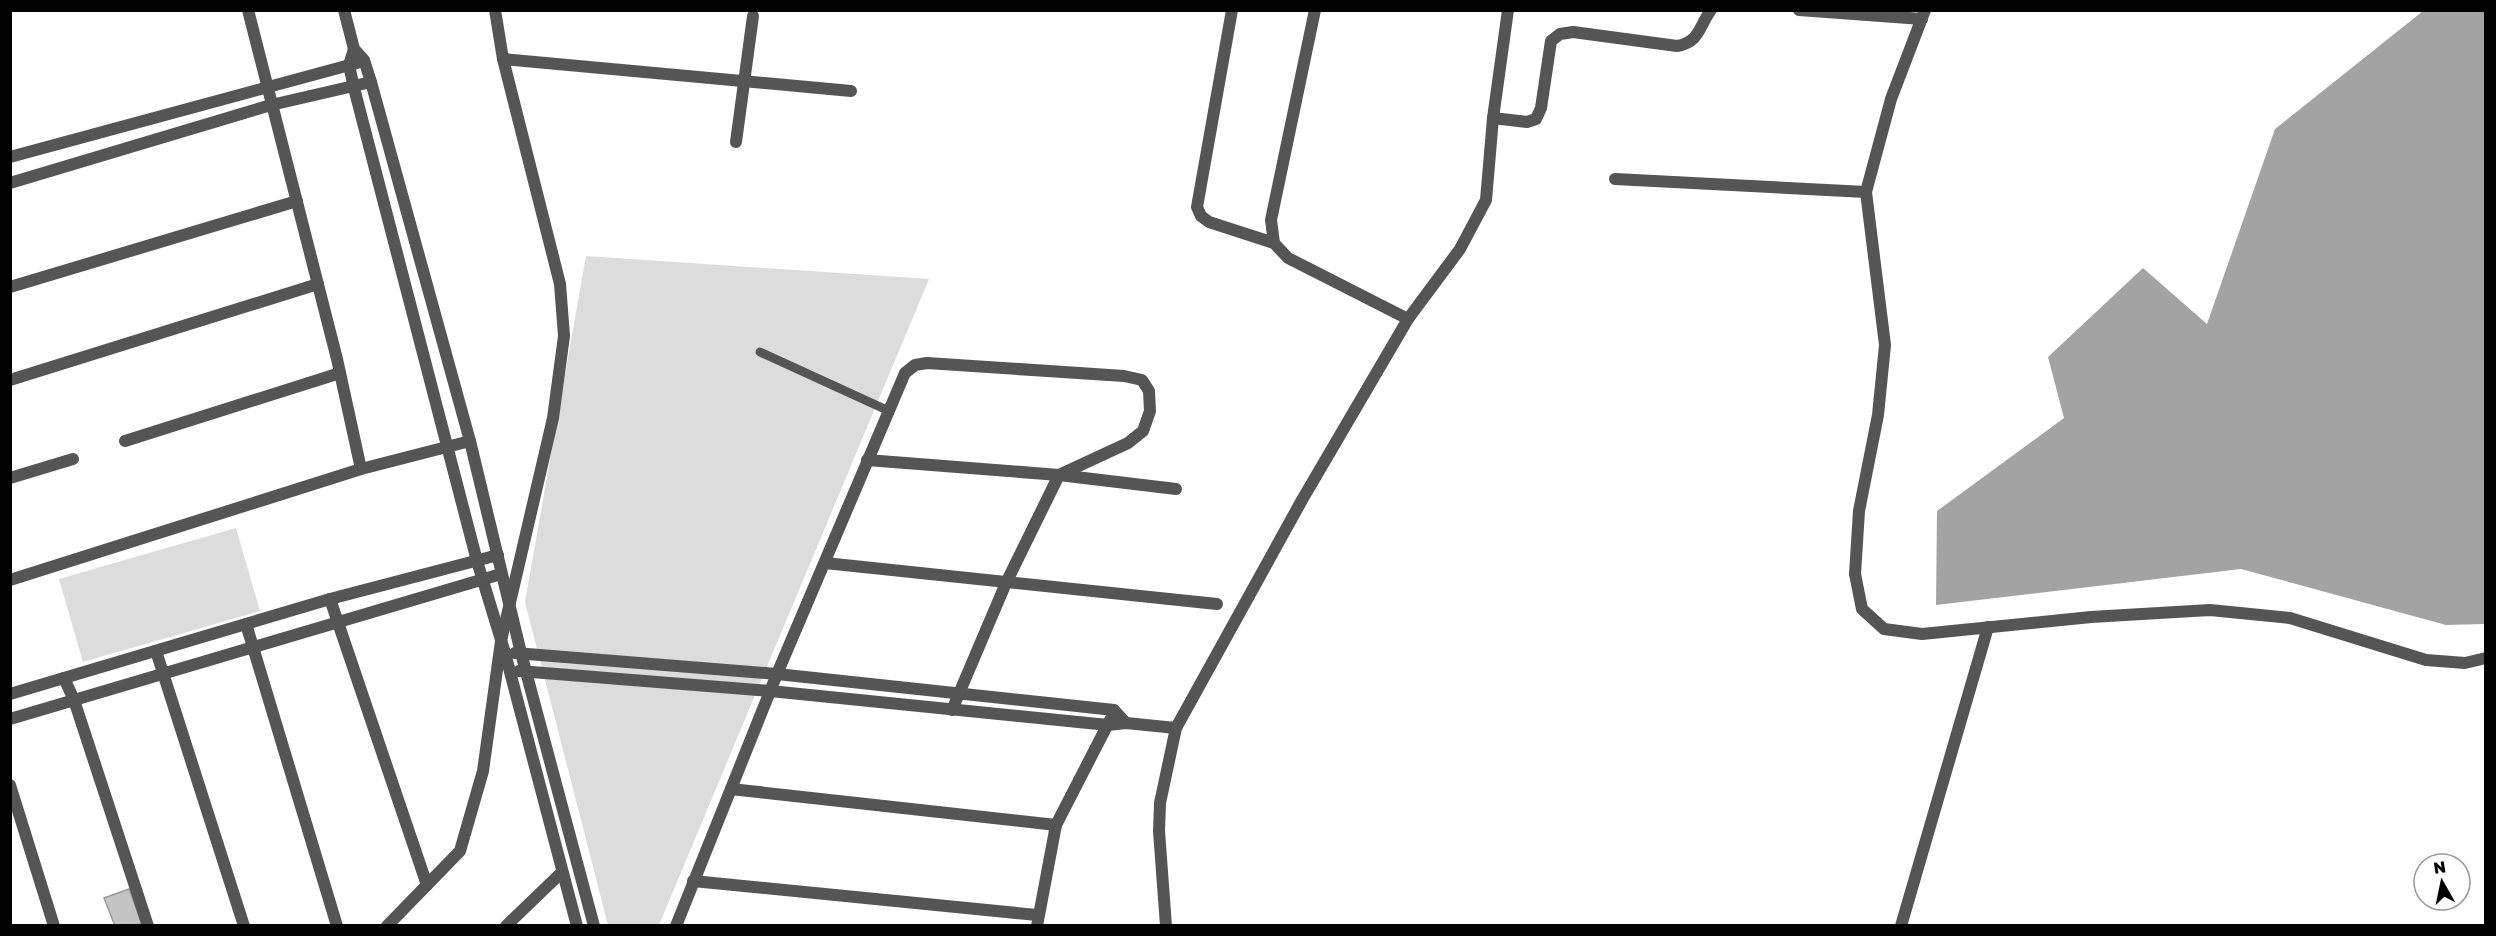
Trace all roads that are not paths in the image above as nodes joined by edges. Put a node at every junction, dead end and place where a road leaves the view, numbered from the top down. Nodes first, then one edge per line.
1 (248, 10) edge
2 (344, 10) edge
3 (495, 10) edge
4 (1232, 10) edge
5 (1315, 10) edge
6 (1508, 10) edge
7 (1710, 10) edge
8 (1799, 10) edge
9 (1923, 15) edge
10 (753, 16) dead end
11 (354, 49) junction
12 (503, 59) junction
13 (364, 60) junction
14 (349, 65) junction
15 (744, 81) junction
16 (371, 82) junction
17 (268, 86) junction
18 (354, 88) junction
19 (851, 91) dead end
20 (271, 105) junction
21 (1493, 118) junction
22 (736, 142) dead end
23 (10, 157) edge
24 (1615, 179) dead end
25 (10, 183) edge
26 (1866, 192) junction
27 (297, 201) junction
28 (1275, 243) junction
29 (318, 284) junction
30 (10, 286) edge
31 (1408, 319) junction
32 (760, 352) dead end
33 (340, 373) junction
34 (10, 380) edge
35 (889, 411) junction
36 (125, 441) dead end
37 (470, 441) junction
38 (450, 447) junction
39 (73, 459) dead end
40 (867, 459) junction
41 (361, 469) junction
42 (1059, 475) junction
43 (10, 478) edge
44 (1176, 489) dead end
45 (498, 555) junction
46 (477, 561) junction
47 (825, 563) junction
48 (501, 574) junction
49 (10, 580) edge
50 (483, 580) junction
51 (1006, 583) junction
52 (330, 599) junction
53 (510, 602) junction
54 (1217, 604) dead end
55 (337, 622) junction
56 (246, 624) junction
57 (1988, 627) junction
58 (501, 641) junction
59 (253, 647) junction
60 (156, 651) junction
61 (505, 653) junction
62 (521, 653) junction
63 (2486, 658) edge
64 (526, 670) junction
65 (509, 671) junction
66 (163, 673) junction
67 (777, 674) junction
68 (64, 678) junction
69 (770, 691) junction
70 (10, 694) edge
71 (957, 694) junction
72 (74, 700) junction
73 (952, 710) junction
74 (1114, 710) junction
75 (10, 718) edge
76 (1126, 723) junction
77 (1108, 725) junction
78 (1176, 728) junction
79 (10, 785) edge
80 (731, 789) junction
81 (1056, 825) junction
82 (561, 873) junction
83 (693, 881) junction
84 (427, 885) junction
85 (1037, 920) edge
86 (54, 926) edge
87 (148, 926) edge
88 (244, 926) edge
89 (337, 926) edge
90 (387, 926) edge
91 (506, 926) edge
92 (577, 926) edge
93 (594, 926) edge
94 (676, 926) edge
95 (1166, 926) edge
96 (1901, 926) edge

1 - 17 street
2 - 11 street
3 - 12 street
4 - 28 street
5 - 28 street
6 - 21 street
7 - 21 street
8 - 9 street
9 - 26 street
10 - 15 street
11 - 13 street
11 - 14 street
12 - 15 street
12 - 53 street
13 - 14 street
13 - 16 street
14 - 17 street
14 - 18 street
15 - 19 street
15 - 22 street
16 - 18 street
16 - 37 street
17 - 20 street
17 - 23 street
18 - 20 street
18 - 38 street
20 - 25 street
20 - 27 street
21 - 31 street
24 - 26 street
26 - 57 street
27 - 29 street
27 - 30 street
28 - 31 street
29 - 33 street
29 - 34 street
31 - 78 street
32 - 35 lane
33 - 36 street
33 - 41 street
35 - 40 street
35 - 42 street
37 - 38 street
37 - 45 street
38 - 41 street
38 - 46 street
39 - 43 street
40 - 42 street
40 - 47 street
41 - 49 street
42 - 44 street
42 - 51 street
45 - 46 street
45 - 48 street
46 - 50 street
46 - 52 street
47 - 51 street
47 - 67 street
48 - 50 street
48 - 53 street
50 - 55 street
50 - 58 street
51 - 54 street
51 - 71 street
52 - 55 street
52 - 56 street
53 - 58 street
53 - 62 street
55 - 59 street
55 - 84 street
56 - 59 street
56 - 60 street
57 - 63 street
57 - 96 street
58 - 61 street
58 - 84 street
59 - 66 street
59 - 89 street
60 - 66 street
60 - 68 street
61 - 62 street
61 - 65 street
62 - 64 street
62 - 67 street
64 - 65 street
64 - 69 street
64 - 93 street
65 - 82 street
66 - 72 street
66 - 88 street
67 - 69 street
67 - 71 street
68 - 70 street
68 - 72 street
69 - 73 street
69 - 80 street
71 - 73 street
71 - 74 street
72 - 75 street
72 - 87 street
73 - 77 street
74 - 76 street
74 - 77 street
76 - 77 street
76 - 78 street
77 - 81 street
78 - 95 street
79 - 86 street
80 - 81 street
80 - 83 street
81 - 85 street
82 - 91 street
82 - 92 street
83 - 85 street
83 - 94 street
84 - 90 street

